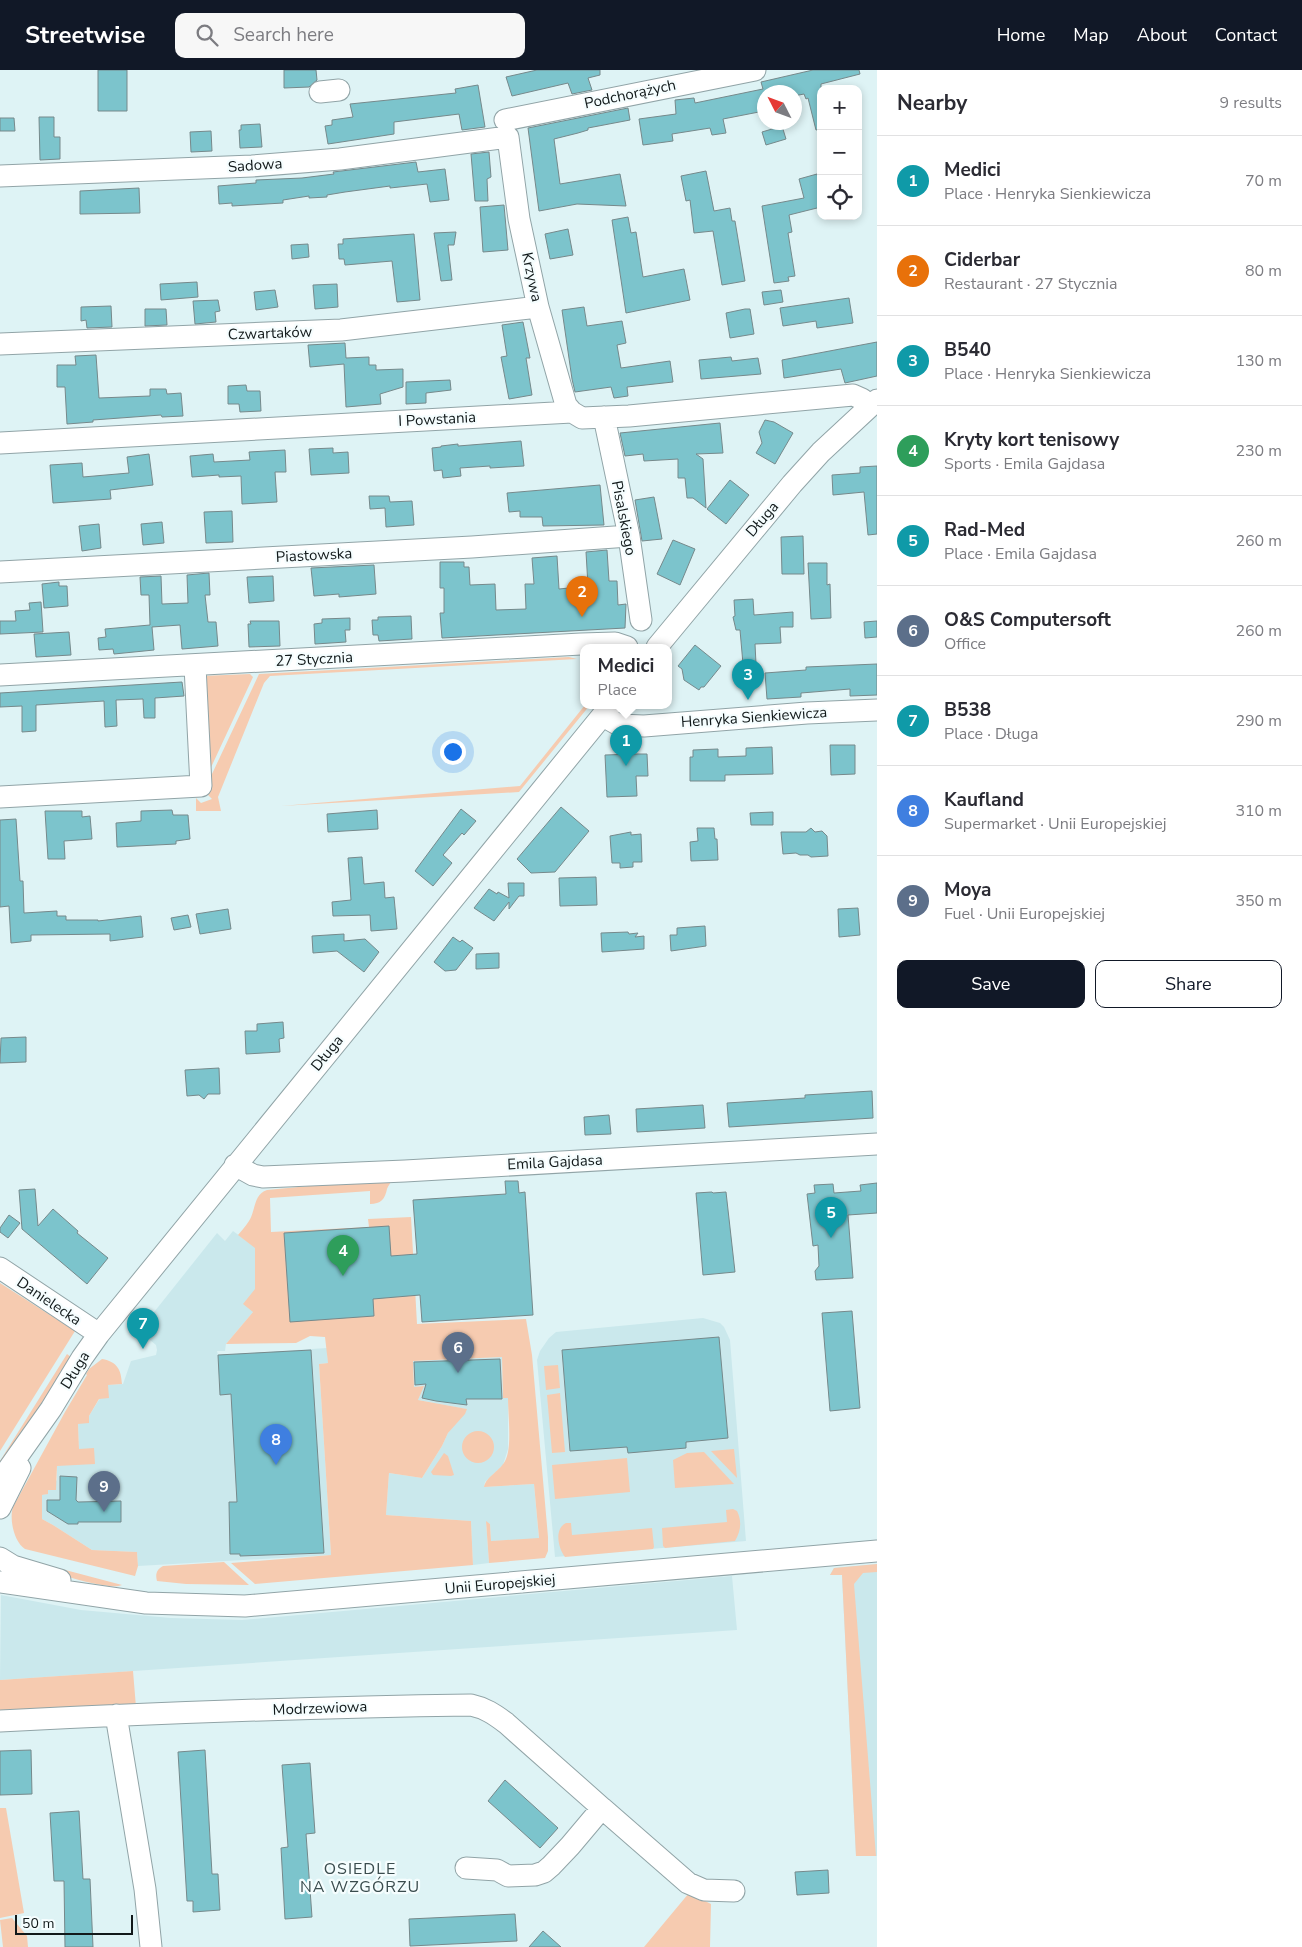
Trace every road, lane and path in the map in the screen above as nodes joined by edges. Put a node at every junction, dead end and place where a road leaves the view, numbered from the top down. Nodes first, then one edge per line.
1 (755, 70) edge
2 (507, 129) junction
3 (0, 176) edge
4 (538, 307) junction
5 (0, 344) edge
6 (873, 403) edge
7 (572, 412) junction
8 (604, 417) junction
9 (0, 443) edge
10 (628, 536) junction
11 (0, 572) edge
12 (640, 620) dead end
13 (580, 644) edge
14 (581, 644) edge
15 (618, 644) edge
16 (659, 644) edge
17 (195, 666) junction
18 (0, 675) edge
19 (607, 710) edge
20 (877, 710) edge
21 (0, 797) edge
22 (877, 1144) edge
23 (235, 1165) junction
24 (0, 1268) edge
25 (99, 1334) junction
26 (51, 1409) junction
27 (0, 1481) edge
28 (0, 1508) edge
29 (877, 1551) edge
30 (0, 1558) edge
31 (0, 1582) edge
32 (123, 1599) junction
33 (116, 1715) junction
34 (0, 1721) edge
35 (602, 1808) junction
36 (466, 1868) dead end
37 (734, 1890) dead end
38 (151, 1947) edge

1 - 2 street, Podchorążych
2 - 3 street, Sadowa
2 - 4 street, Krzywa
4 - 5 street, Czwartaków
4 - 7 street, Krzywa
6 - 8 street, I Powstania
6 - 16 street, Długa
7 - 8 street, I Powstania
7 - 9 street, I Powstania
8 - 10 street, Pisalskiego
10 - 11 street, Piastowska
10 - 12 street, Pisalskiego
13 - 17 street, 27 Stycznia
14 - 15 street, 27 Stycznia
17 - 18 street, 27 Stycznia
17 - 21 street
19 - 20 street, Henryka Sienkiewicza
19 - 23 street, Długa
22 - 23 street, Emila Gajdasa
23 - 25 street, Długa
24 - 25 street, Danielecka
25 - 26 street, Długa
26 - 27 street, Długa
26 - 28 street, Długa
29 - 32 street, Unii Europejskiej
30 - 32 street, Unii Europejskiej
31 - 32 street, Unii Europejskiej
33 - 34 street, Modrzewiowa
33 - 35 street, Modrzewiowa
33 - 38 street
35 - 36 street
35 - 37 street, Modrzewiowa

